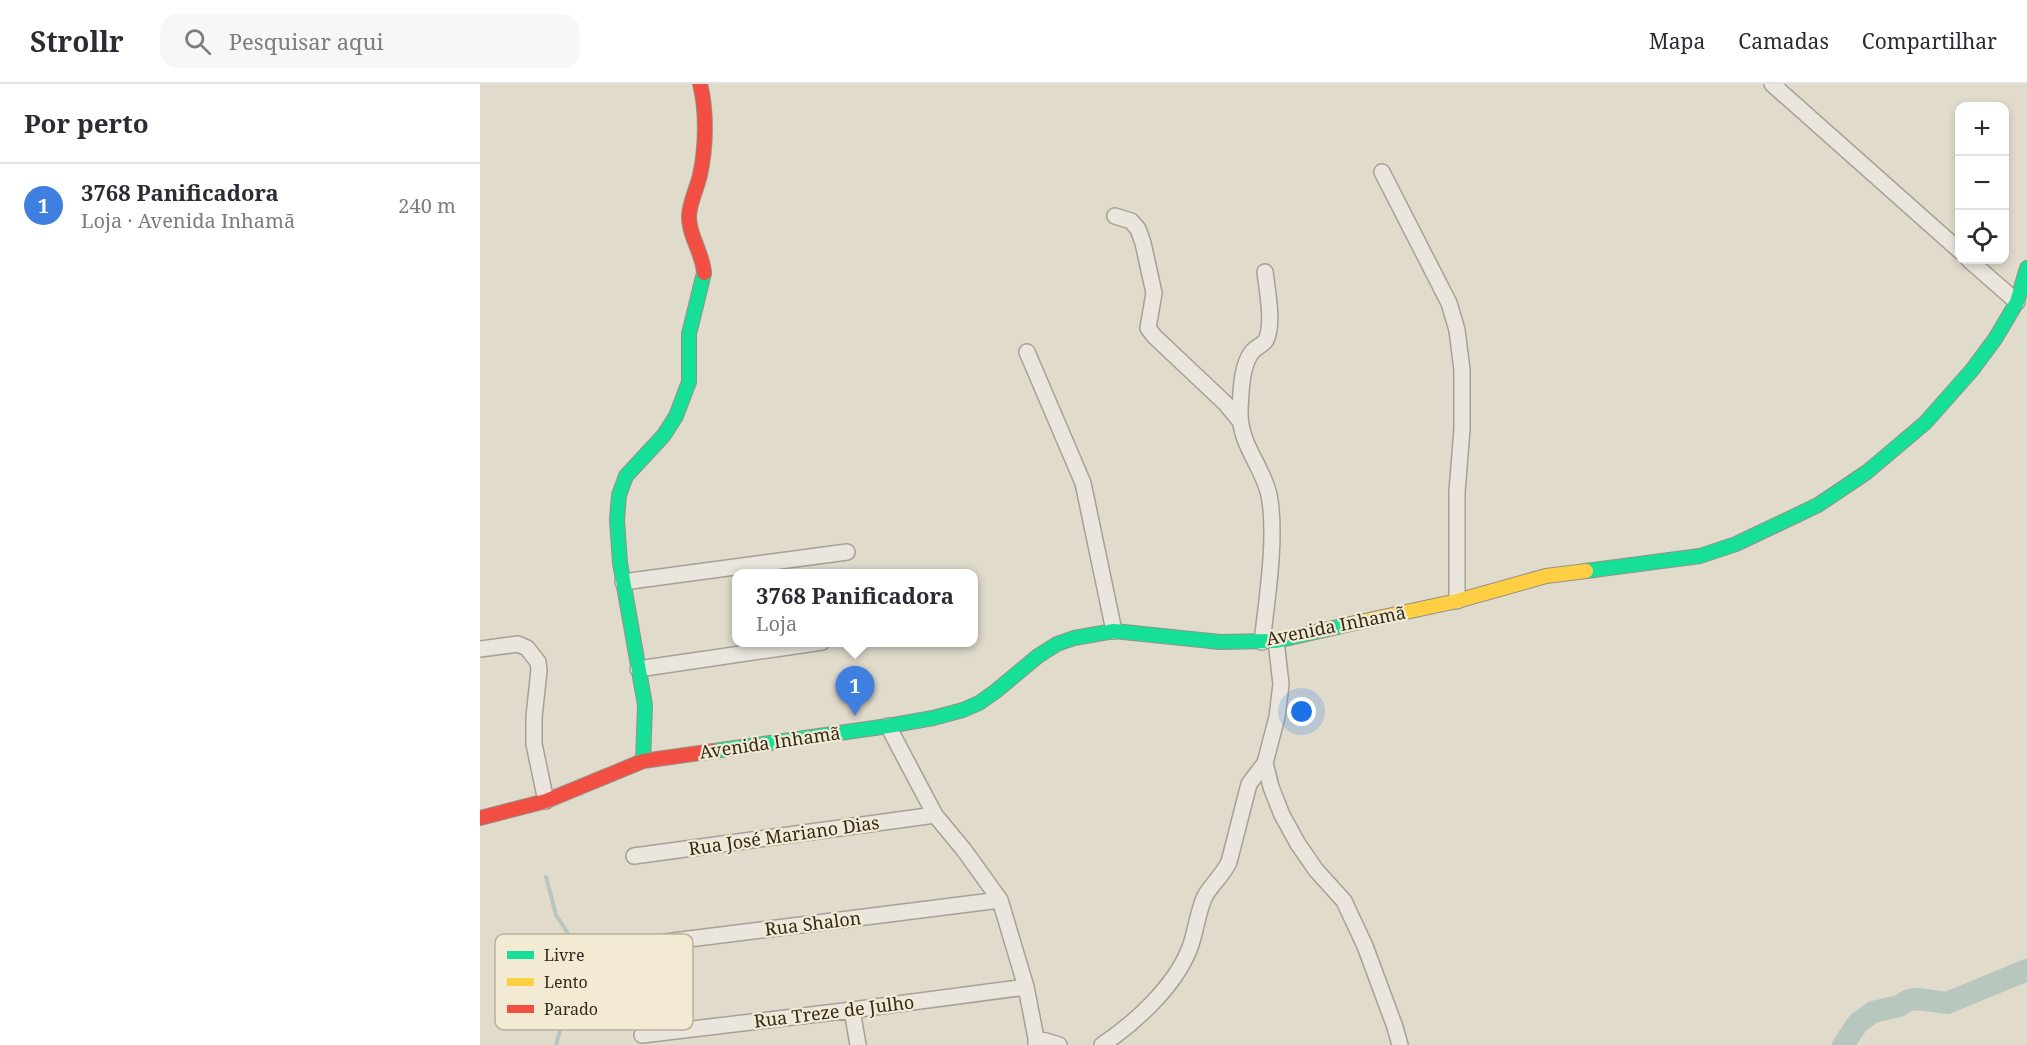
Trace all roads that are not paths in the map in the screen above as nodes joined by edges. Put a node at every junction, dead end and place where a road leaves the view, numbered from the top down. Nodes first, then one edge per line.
1 (700, 84) edge
2 (1772, 84) edge
3 (1382, 172) dead end
4 (1115, 216) dead end
5 (1955, 247) edge
6 (1974, 264) edge
7 (2027, 268) edge
8 (1265, 272) dead end
9 (2017, 302) junction
10 (1027, 352) dead end
11 (1240, 421) junction
12 (847, 552) dead end
13 (623, 582) junction
14 (1457, 601) junction
15 (1114, 631) junction
16 (1269, 642) junction
17 (788, 647) edge
18 (480, 649) edge
19 (638, 669) junction
20 (888, 726) junction
21 (643, 761) junction
22 (1265, 763) junction
23 (546, 801) junction
24 (935, 815) junction
25 (480, 818) edge
26 (634, 856) dead end
27 (1000, 900) junction
28 (693, 939) edge
29 (1026, 987) junction
30 (852, 1010) junction
31 (693, 1029) edge
32 (684, 1030) edge
33 (642, 1035) dead end
34 (1036, 1042) edge
35 (858, 1045) edge
36 (1059, 1045) edge
37 (1102, 1045) edge
38 (1400, 1045) edge

1 - 13 street
2 - 5 street
3 - 14 street
4 - 11 street
6 - 9 street
7 - 9 street, Avenida Inhamã
8 - 11 street
9 - 14 street, Avenida Inhamã
10 - 15 street
11 - 16 street
12 - 13 street
13 - 19 street
14 - 16 street, Avenida Inhamã
15 - 16 street, Avenida Inhamã
15 - 20 street, Avenida Inhamã
16 - 22 street
17 - 19 street
18 - 23 street
19 - 21 street
20 - 21 street, Avenida Inhamã
20 - 24 street
21 - 23 street, Avenida Inhamã
22 - 37 street
22 - 38 street
23 - 25 street, Avenida Inhamã
24 - 26 street, Rua José Mariano Dias
24 - 27 street
27 - 28 street, Rua Shalon
27 - 29 street
29 - 30 street, Rua Treze de Julho
29 - 34 street
30 - 31 street, Rua Treze de Julho
30 - 35 street
32 - 33 street, Rua Treze de Julho
34 - 36 street

